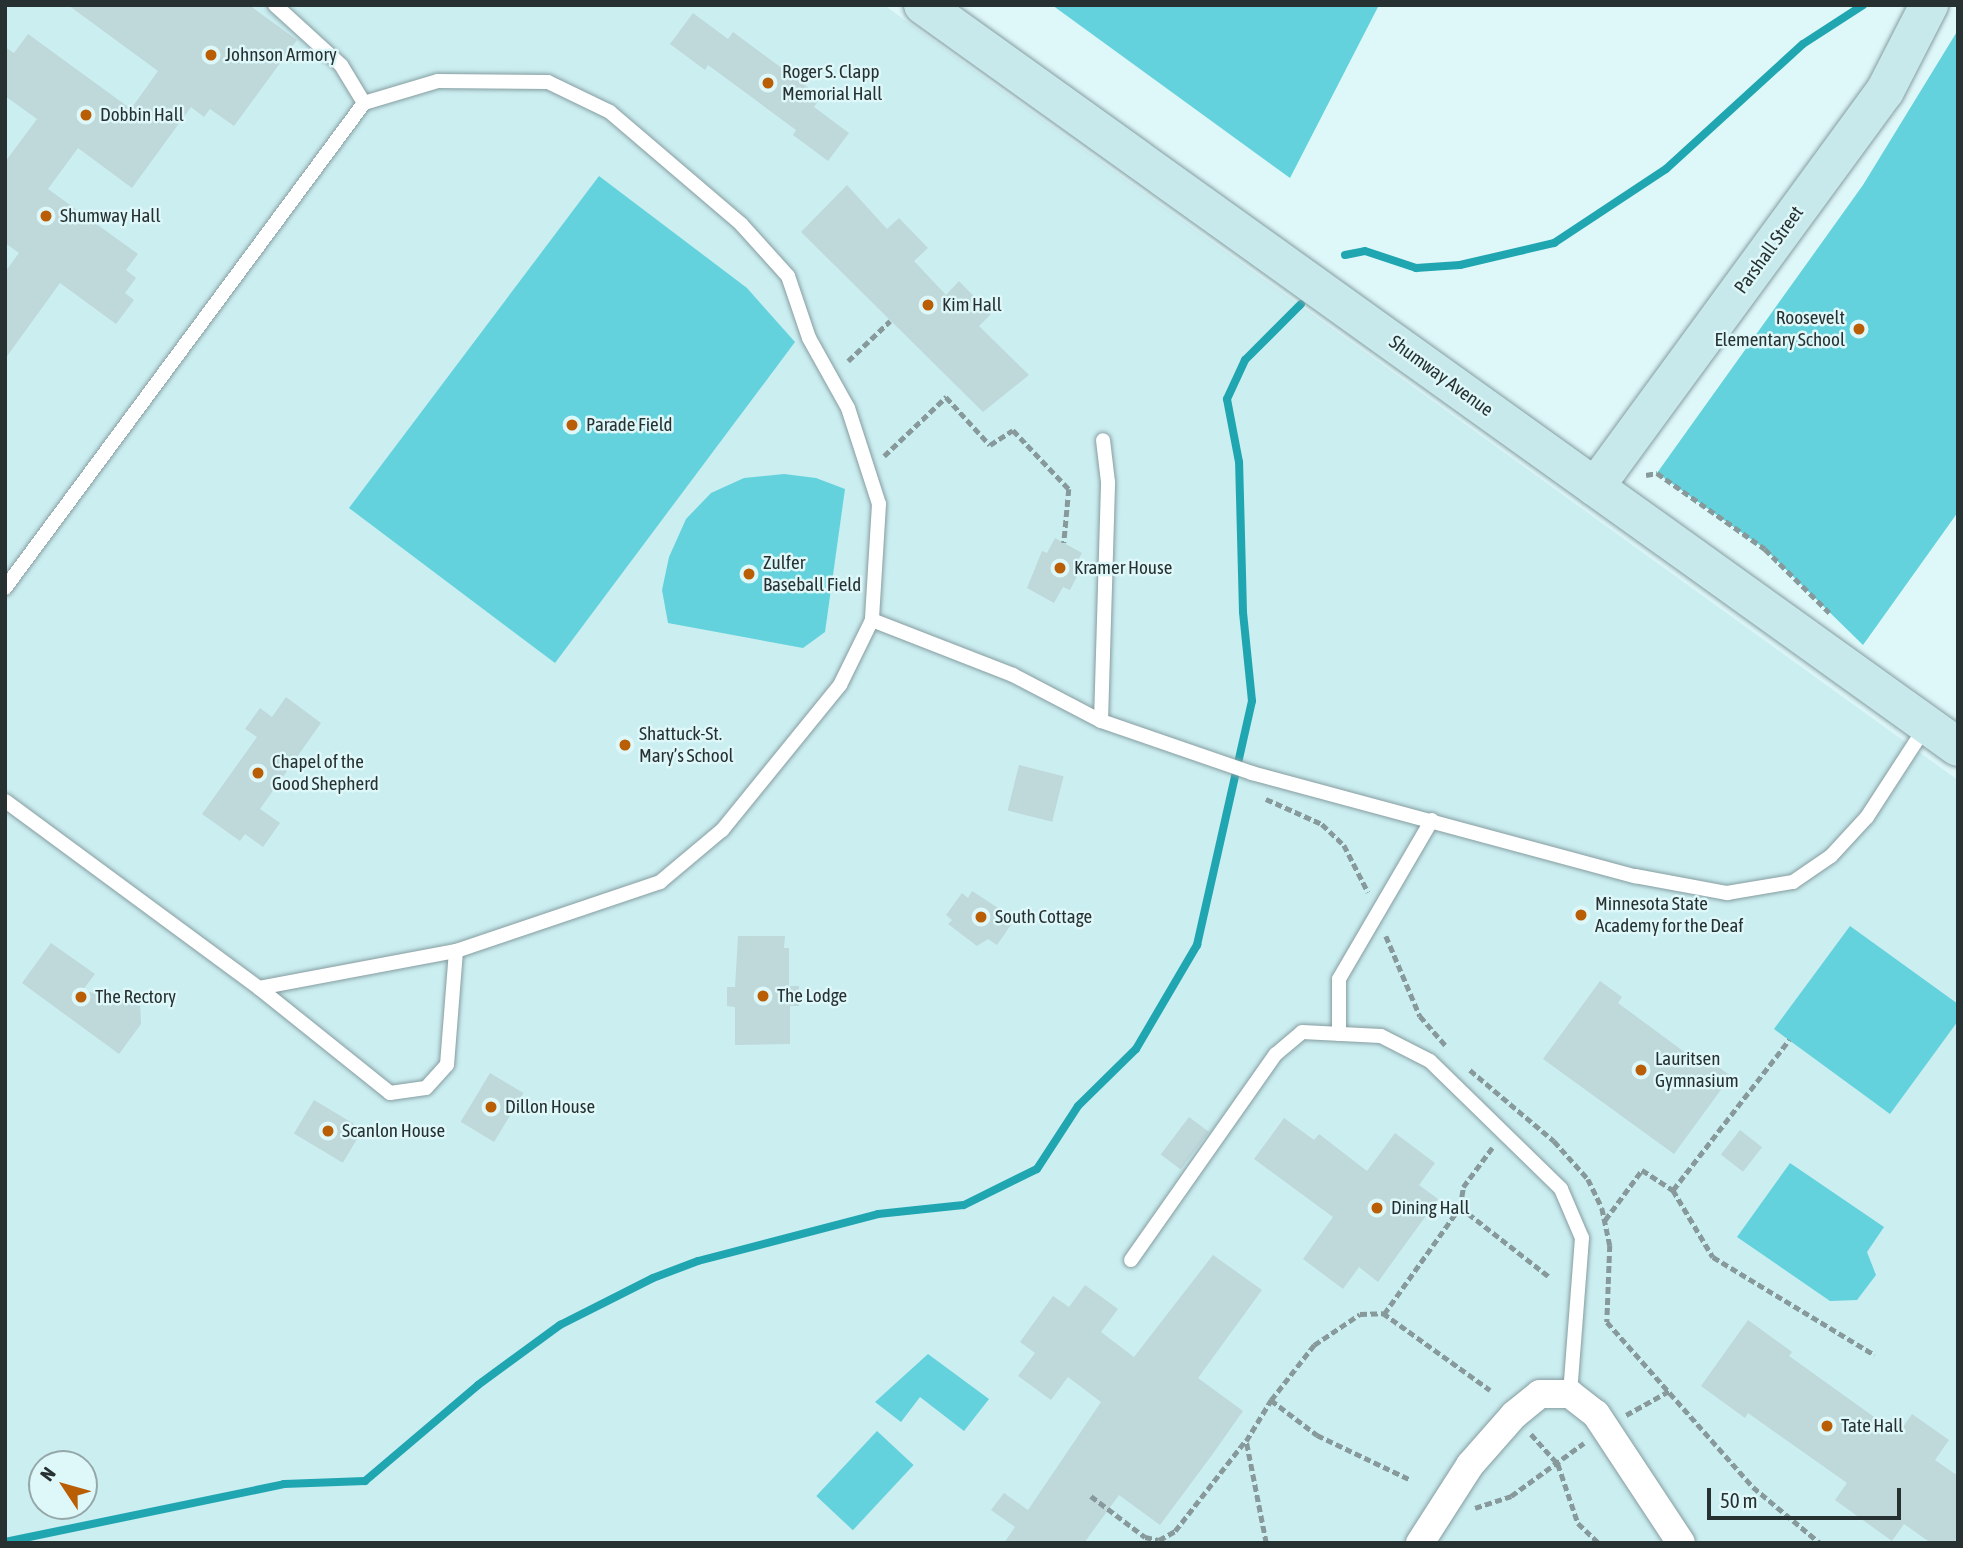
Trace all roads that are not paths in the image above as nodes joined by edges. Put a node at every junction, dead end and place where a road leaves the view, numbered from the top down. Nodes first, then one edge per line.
1 (275, 5) edge
2 (923, 5) edge
3 (1929, 5) edge
4 (364, 103) junction
5 (1103, 440) dead end
6 (1595, 486) junction
7 (5, 588) edge
8 (872, 620) junction
9 (1101, 721) junction
10 (1927, 725) junction
11 (1958, 747) edge
12 (5, 801) edge
13 (1432, 820) junction
14 (456, 951) junction
15 (259, 988) junction
16 (1339, 1034) junction
17 (1131, 1260) dead end
18 (1570, 1394) junction
19 (1420, 1543) edge
20 (1681, 1543) edge

1 - 4 lane
2 - 6 street, Shumway Avenue
3 - 6 street, Parshall Street
4 - 7 lane
4 - 8 lane
5 - 9 lane
6 - 10 street, Shumway Avenue
8 - 9 lane
8 - 14 lane
9 - 13 lane
10 - 11 street, Shumway Avenue
10 - 13 lane
12 - 15 lane
13 - 16 lane
14 - 15 lane
14 - 15 lane
16 - 17 lane
16 - 18 lane
18 - 19 street
18 - 20 street

